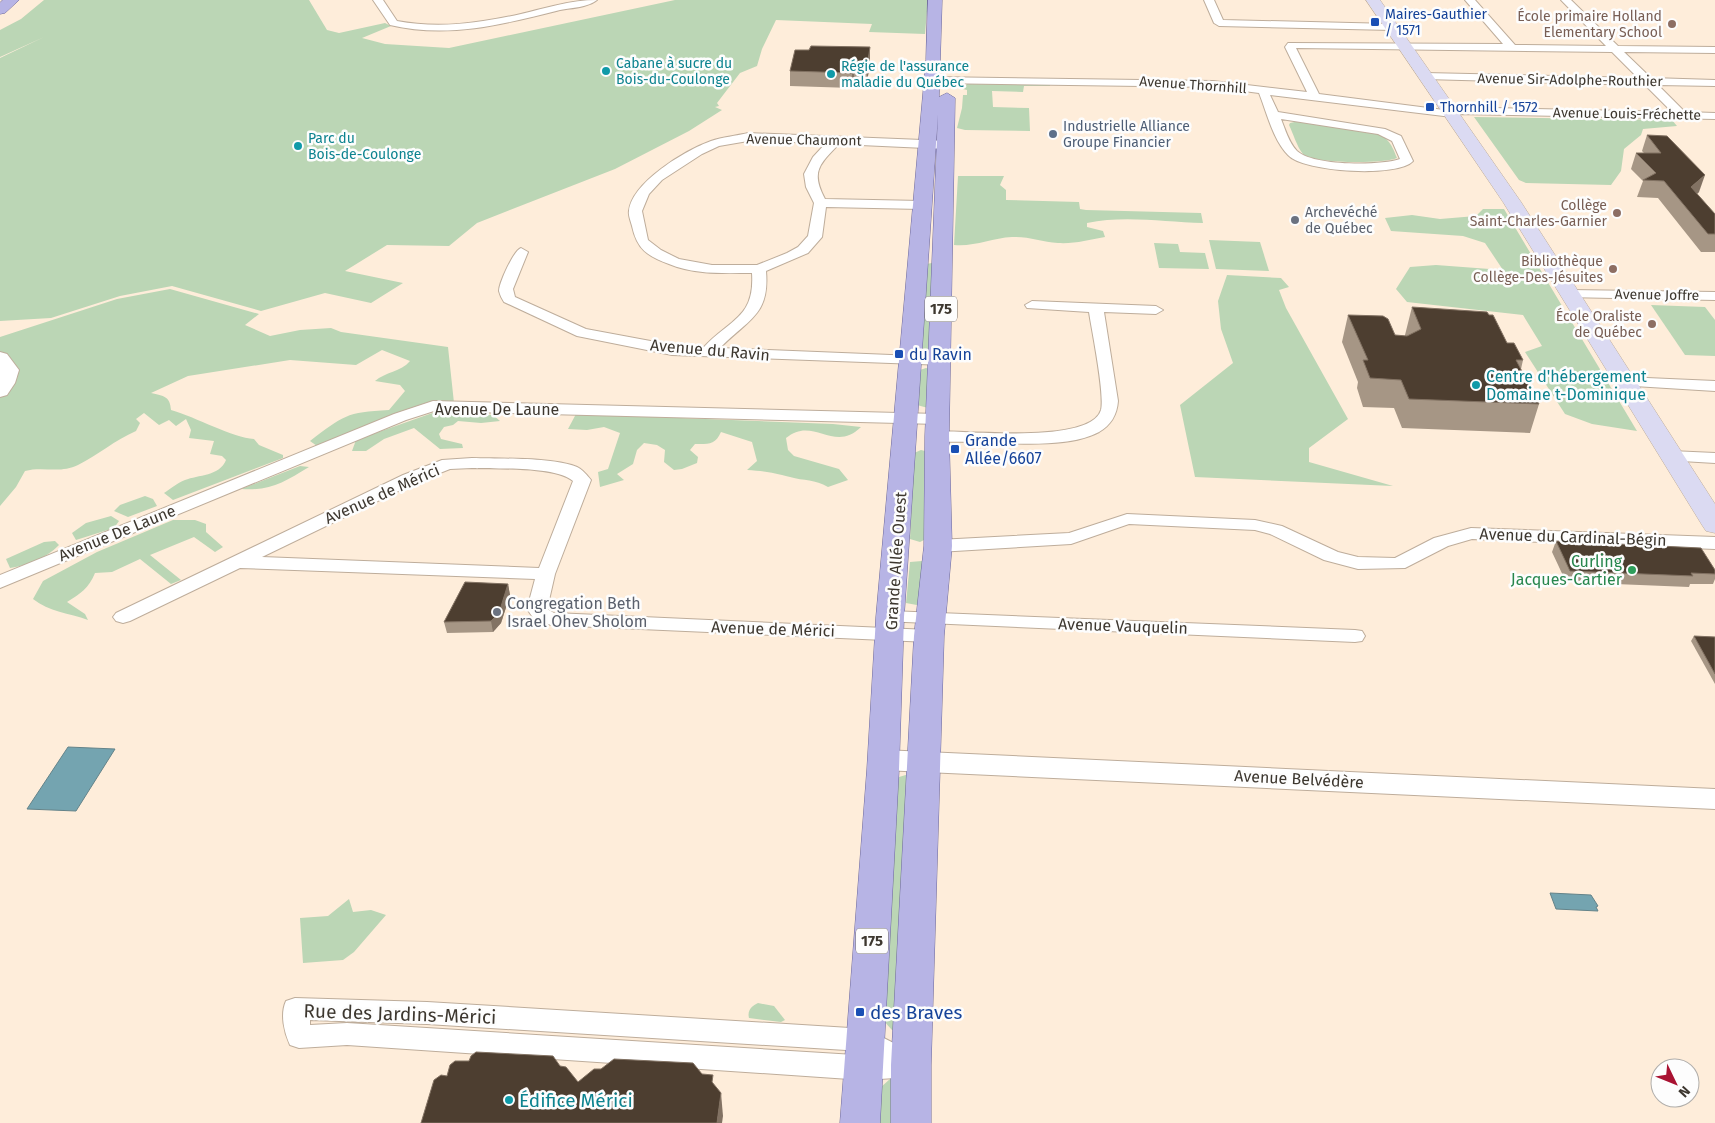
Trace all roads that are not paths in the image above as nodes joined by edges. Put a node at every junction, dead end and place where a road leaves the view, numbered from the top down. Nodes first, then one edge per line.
1 (12, 0) edge
2 (378, 0) edge
3 (592, 0) edge
4 (935, 0) edge
5 (953, 0) edge
6 (1209, 0) edge
7 (1373, 0) edge
8 (1470, 0) edge
9 (1566, 0) edge
10 (0, 10) edge
11 (1392, 27) junction
12 (1404, 46) junction
13 (1512, 48) junction
14 (1614, 49) junction
15 (1715, 50) edge
16 (1425, 76) junction
17 (940, 80) junction
18 (1647, 81) junction
19 (1715, 83) edge
20 (1263, 90) junction
21 (1315, 97) junction
22 (1450, 112) junction
23 (1274, 115) junction
24 (1682, 115) junction
25 (1715, 116) edge
26 (836, 140) junction
27 (937, 144) junction
28 (820, 203) junction
29 (922, 206) junction
30 (521, 252) dead end
31 (918, 260) junction
32 (942, 260) junction
33 (759, 270) junction
34 (1569, 294) junction
35 (1715, 296) edge
36 (1032, 305) dead end
37 (1096, 307) junction
38 (1156, 310) dead end
39 (707, 353) junction
40 (0, 358) edge
41 (909, 361) junction
42 (940, 362) junction
43 (1624, 382) junction
44 (1715, 386) edge
45 (0, 391) edge
46 (906, 419) junction
47 (937, 427) junction
48 (1671, 456) junction
49 (1715, 458) edge
50 (1715, 525) edge
51 (1715, 543) edge
52 (938, 546) junction
53 (236, 562) junction
54 (546, 574) junction
55 (0, 582) edge
56 (123, 617) dead end
57 (891, 626) junction
58 (930, 627) junction
59 (1355, 636) dead end
60 (884, 760) junction
61 (925, 761) junction
62 (1715, 799) edge
63 (865, 1054) junction
64 (911, 1065) junction
65 (860, 1123) edge
66 (911, 1123) edge

1 - 10 main road
2 - 3 street
4 - 17 main road, Grande Allée Ouest / 175
5 - 17 main road, Grande Allée Ouest / 175
6 - 11 street
7 - 11 main road
8 - 13 street
9 - 14 street
11 - 12 main road
12 - 13 street
12 - 16 main road
12 - 21 street
13 - 14 street
14 - 15 street
14 - 18 street
16 - 18 street, Avenue Sir-Adolphe-Routhier
16 - 22 main road
17 - 20 street, Avenue Thornhill
17 - 27 main road, Grande Allée Ouest / 175
18 - 19 street, Avenue Sir-Adolphe-Routhier
18 - 24 street
20 - 21 street, Avenue Thornhill
20 - 23 street
21 - 22 street, Avenue Thornhill
22 - 24 street, Avenue Louis-Fréchette
22 - 34 main road
23 - 23 street
24 - 25 street, Avenue Louis-Fréchette
26 - 27 street, Avenue Chaumont
26 - 28 street
26 - 33 street, Avenue Chaumont
27 - 29 main road, Grande Allée Ouest / 175
27 - 32 main road, Grande Allée Ouest / 175
28 - 29 street
28 - 33 street
29 - 31 main road, Grande Allée Ouest / 175
30 - 39 street, Avenue du Ravin
31 - 32 main road
31 - 41 main road, Grande Allée Ouest / 175
32 - 42 main road, Grande Allée Ouest / 175
33 - 39 street
34 - 35 street, Avenue Joffre
34 - 43 main road
36 - 37 street
37 - 38 street
37 - 47 street, Avenue De Laune
39 - 41 street, Avenue du Ravin
40 - 45 street
41 - 42 street, Avenue du Ravin
41 - 46 main road, Grande Allée Ouest / 175
42 - 47 main road, Grande Allée Ouest / 175
43 - 44 street
43 - 48 main road
46 - 47 street, Avenue De Laune
46 - 55 street, Avenue De Laune
46 - 57 main road, Grande Allée Ouest / 175
47 - 52 main road, Grande Allée Ouest / 175
48 - 49 street
48 - 50 main road
51 - 52 street, Avenue du Cardinal-Bégin
52 - 58 main road, Grande Allée Ouest / 175
53 - 54 street, Avenue de Mérici
53 - 54 street, Avenue de Mérici
53 - 56 street, Avenue de Mérici
54 - 57 street, Avenue de Mérici
57 - 58 street, Avenue de Mérici
57 - 60 main road, Grande Allée Ouest / 175
58 - 59 street, Avenue Vauquelin
58 - 61 main road, Grande Allée Ouest / 175
60 - 61 street, Avenue Belvédère
60 - 63 main road, Grande Allée Ouest / 175
61 - 62 street, Avenue Belvédère
61 - 64 main road, Grande Allée Ouest / 175
63 - 63 street, Rue des Jardins-Mérici
63 - 64 street
63 - 65 main road, Grande Allée Ouest / 175
64 - 66 main road, Grande Allée Ouest / 175

